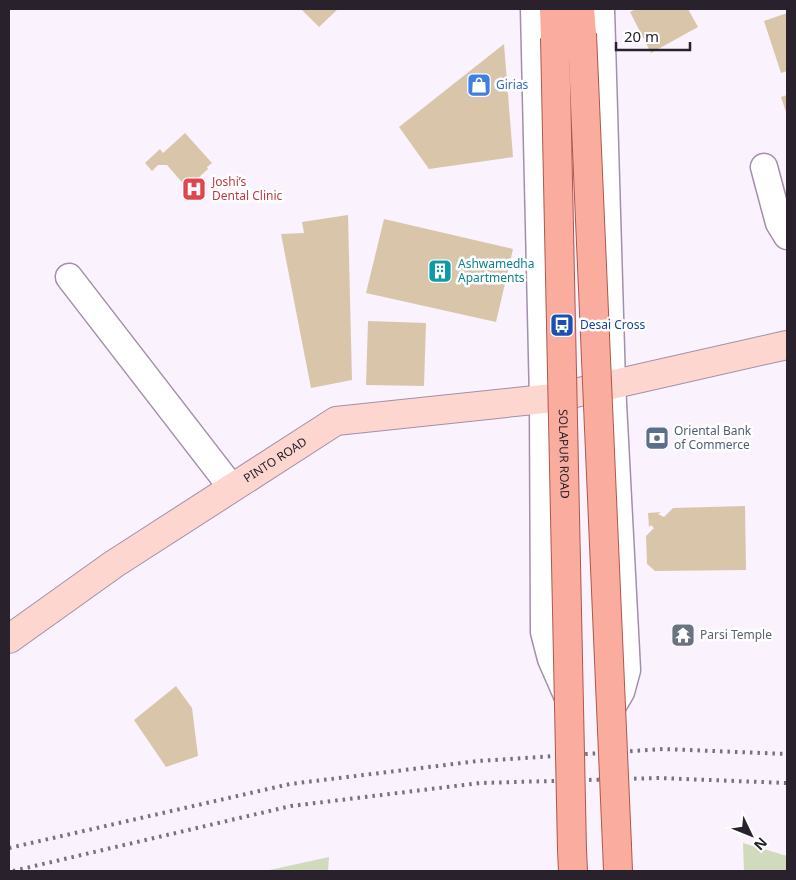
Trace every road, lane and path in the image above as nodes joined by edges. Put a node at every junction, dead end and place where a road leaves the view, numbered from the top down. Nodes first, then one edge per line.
1 (534, 9) edge
2 (554, 9) edge
3 (601, 9) edge
4 (581, 21) edge
5 (764, 167) dead end
6 (787, 236) edge
7 (69, 277) dead end
8 (787, 345) edge
9 (612, 384) junction
10 (542, 399) junction
11 (232, 488) junction
12 (9, 640) edge
13 (569, 701) junction
14 (611, 709) junction
15 (618, 858) edge
16 (573, 861) edge

1 - 10 street
2 - 13 main road, SOLAPUR ROAD, bridge
3 - 9 street
4 - 14 main road, bridge
5 - 6 street
7 - 11 street
8 - 9 street, PINTO ROAD
9 - 10 street, PINTO ROAD
9 - 14 street
10 - 11 street, PINTO ROAD
10 - 13 street
11 - 12 street, PINTO ROAD
13 - 16 main road, SOLAPUR ROAD, bridge
14 - 15 main road, bridge

